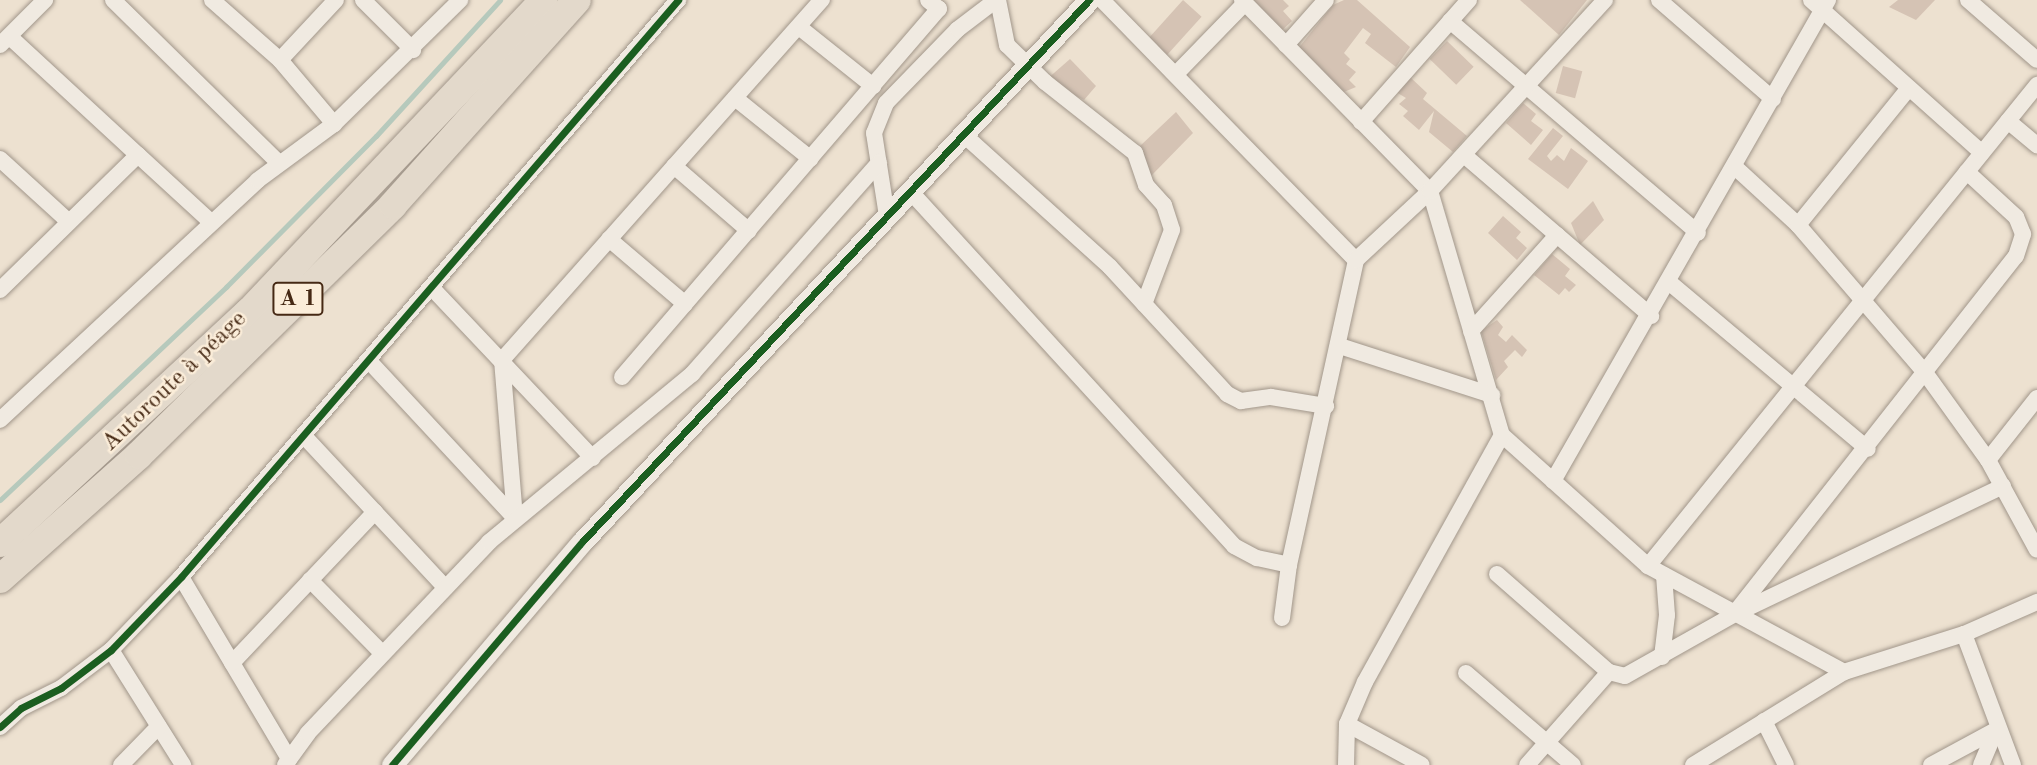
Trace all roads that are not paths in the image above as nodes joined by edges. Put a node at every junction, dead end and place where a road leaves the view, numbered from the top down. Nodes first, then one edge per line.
1 (46, 0) edge
2 (113, 0) edge
3 (212, 0) edge
4 (336, 0) edge
5 (363, 0) edge
6 (460, 0) edge
7 (544, 0) edge
8 (577, 0) edge
9 (678, 0) edge
10 (822, 0) edge
11 (928, 0) edge
12 (997, 0) edge
13 (1102, 0) edge
14 (1325, 0) edge
15 (1469, 0) edge
16 (1605, 0) edge
17 (1659, 0) edge
18 (1968, 0) edge
19 (1243, 2) edge
20 (1820, 3) edge
21 (1077, 5) edge
22 (1450, 21) junction
23 (799, 27) junction
24 (5, 41) edge
25 (1286, 45) junction
26 (412, 50) junction
27 (2035, 51) edge
28 (280, 60) junction
29 (1028, 65) junction
30 (1176, 74) junction
31 (2037, 85) edge
32 (873, 86) junction
33 (1527, 88) junction
34 (1909, 88) junction
35 (735, 98) junction
36 (1773, 99) junction
37 (2008, 121) junction
38 (1361, 122) junction
39 (334, 124) junction
40 (963, 134) junction
41 (2037, 145) edge
42 (1982, 153) junction
43 (138, 155) junction
44 (1464, 155) junction
45 (811, 159) junction
46 (279, 163) junction
47 (879, 163) junction
48 (674, 166) junction
49 (1735, 167) junction
50 (3, 170) edge
51 (1967, 172) junction
52 (910, 191) junction
53 (1430, 191) junction
54 (887, 216) junction
55 (69, 222) junction
56 (212, 223) junction
57 (1798, 225) junction
58 (749, 230) junction
59 (1698, 233) junction
60 (1557, 235) junction
61 (609, 239) junction
62 (1356, 260) junction
63 (1670, 283) junction
64 (1, 288) edge
65 (432, 288) junction
66 (1861, 303) junction
67 (685, 304) junction
68 (1144, 304) junction
69 (1651, 316) junction
70 (1471, 331) junction
71 (1340, 346) junction
72 (502, 360) junction
73 (369, 361) junction
74 (1926, 374) junction
75 (622, 377) dead end
76 (1794, 386) junction
77 (1492, 395) junction
78 (2037, 398) edge
79 (1326, 406) junction
80 (2, 415) edge
81 (1502, 435) junction
82 (304, 436) junction
83 (1868, 449) junction
84 (593, 458) junction
85 (1988, 460) junction
86 (1553, 481) junction
87 (2003, 486) junction
88 (375, 512) junction
89 (515, 518) junction
90 (0, 542) edge
91 (2037, 550) edge
92 (1289, 565) junction
93 (1648, 566) junction
94 (1497, 574) dead end
95 (1664, 575) junction
96 (181, 577) junction
97 (0, 579) edge
98 (310, 580) junction
99 (446, 587) junction
100 (2037, 602) edge
101 (1735, 614) junction
102 (1282, 618) dead end
103 (1964, 635) junction
104 (111, 650) junction
105 (382, 653) junction
106 (1662, 657) junction
107 (232, 663) junction
108 (1609, 672) junction
109 (1844, 672) junction
110 (1466, 673) dead end
111 (1763, 721) junction
112 (1347, 724) junction
113 (159, 726) junction
114 (0, 727) edge
115 (1997, 730) junction
116 (1546, 743) junction
117 (287, 762) edge
118 (121, 765) edge
119 (183, 765) edge
120 (391, 765) edge
121 (1346, 765) edge
122 (1422, 765) edge
123 (1527, 765) edge
124 (1573, 765) edge
125 (1693, 765) edge
126 (1786, 765) edge
127 (1931, 765) edge
128 (1981, 765) edge
129 (2013, 765) edge

1 - 24 street
2 - 46 street
3 - 28 street
4 - 28 street
5 - 26 street
6 - 26 street
7 - 90 highway, Autoroute à péage / A 1
8 - 97 highway, A 1
9 - 65 street
10 - 23 street
11 - 32 street
12 - 29 street
12 - 47 street
13 - 30 street
14 - 25 street
15 - 22 street
16 - 33 street
17 - 36 street
18 - 27 street
19 - 25 street
19 - 30 street
20 - 34 street
20 - 36 street
21 - 29 street
22 - 33 street
22 - 38 street
23 - 32 street
23 - 35 street
24 - 43 street
25 - 38 street
26 - 39 street
28 - 39 street
29 - 40 street
29 - 68 street
30 - 62 street
31 - 37 street
32 - 45 street
33 - 44 street
33 - 59 street
34 - 42 street
34 - 57 street
35 - 45 street
35 - 48 street
36 - 49 street
37 - 41 street
37 - 42 street
38 - 53 street
39 - 46 street
40 - 52 street
40 - 68 street
42 - 51 street
43 - 55 street
43 - 56 street
44 - 53 street
44 - 60 street
45 - 58 street
46 - 56 street
47 - 54 street
47 - 84 street
48 - 58 street
48 - 61 street
49 - 57 street
49 - 59 street
50 - 55 street
51 - 66 street
51 - 74 street
52 - 54 street
52 - 92 street
53 - 62 street
53 - 70 street
54 - 120 street
55 - 64 street
56 - 80 street
57 - 66 street
58 - 67 street
59 - 63 street
60 - 69 street
60 - 70 street
61 - 67 street
61 - 72 street
62 - 71 street
63 - 69 street
63 - 76 street
65 - 72 street
65 - 73 street
66 - 74 street
66 - 76 street
67 - 75 street
68 - 79 street
69 - 86 street
70 - 77 street
71 - 77 street
71 - 79 street
72 - 84 street
72 - 89 street
73 - 82 street
73 - 89 street
74 - 83 street
74 - 85 street
76 - 83 street
76 - 93 street
77 - 81 street
78 - 85 street
79 - 92 street
81 - 86 street
81 - 112 street
82 - 88 street
82 - 96 street
83 - 101 street
84 - 89 street
85 - 87 street
86 - 93 street
87 - 91 street
87 - 101 street
88 - 98 street
88 - 99 street
89 - 99 street
92 - 102 street
93 - 95 street
94 - 108 street
95 - 101 street
95 - 106 street
96 - 104 street
96 - 107 street
98 - 105 street
98 - 107 street
99 - 105 street
100 - 103 street
101 - 106 street
101 - 109 street
103 - 109 street
103 - 115 street
104 - 113 street
104 - 114 street
105 - 117 street
106 - 108 street
107 - 117 street
108 - 116 street
109 - 111 street
110 - 116 street
111 - 125 street
111 - 126 street
112 - 121 street
112 - 122 street
113 - 118 street
113 - 119 street
115 - 127 street
115 - 128 street
115 - 129 street
116 - 123 street
116 - 124 street

